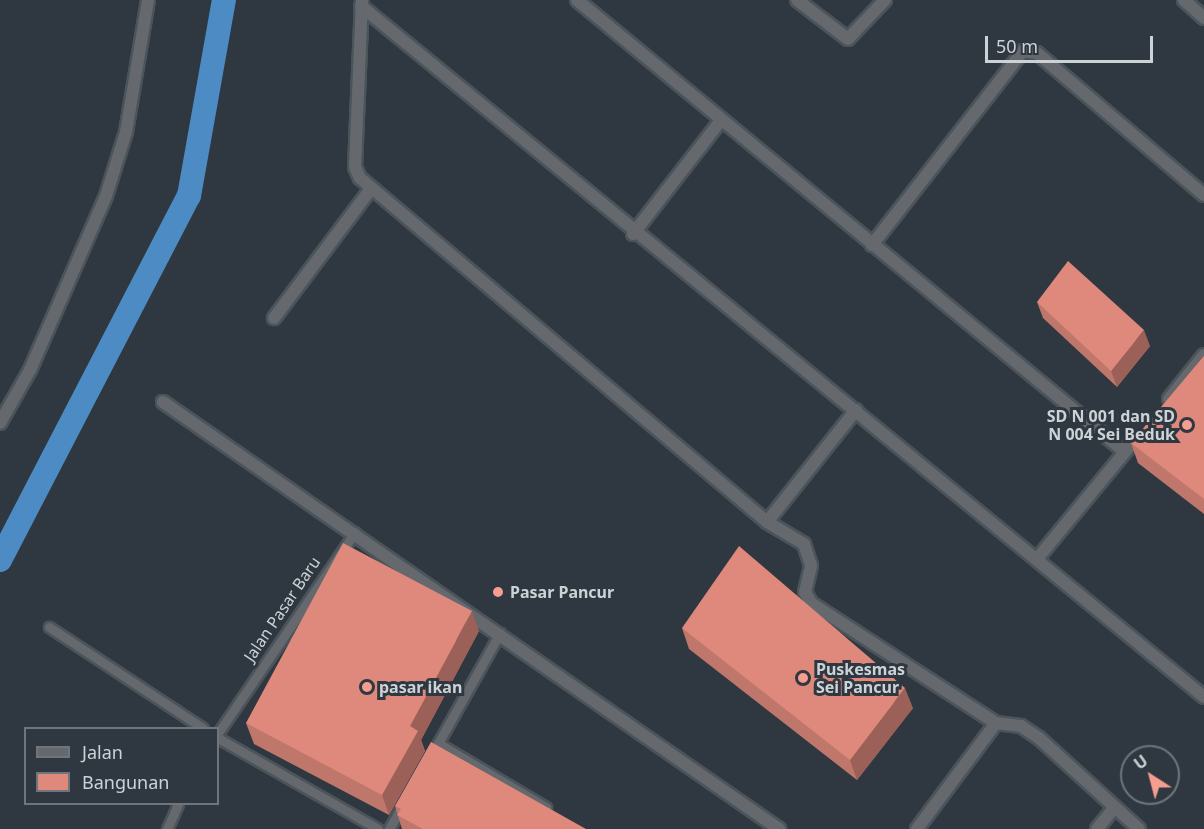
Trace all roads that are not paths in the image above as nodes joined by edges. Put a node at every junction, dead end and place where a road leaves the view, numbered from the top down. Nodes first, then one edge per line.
1 (148, 0) edge
2 (577, 0) edge
3 (797, 0) edge
4 (885, 0) edge
5 (1184, 0) edge
6 (362, 3) edge
7 (1204, 18) edge
8 (721, 120) junction
9 (371, 189) junction
10 (1204, 195) edge
11 (633, 234) junction
12 (872, 245) junction
13 (273, 318) dead end
14 (1204, 355) edge
15 (163, 402) dead end
16 (1161, 408) edge
17 (856, 410) junction
18 (0, 423) edge
19 (1139, 434) edge
20 (1125, 452) junction
21 (767, 522) junction
22 (355, 532) junction
23 (1037, 559) junction
24 (49, 627) dead end
25 (500, 633) junction
26 (1204, 697) edge
27 (996, 723) junction
28 (199, 727) edge
29 (219, 732) edge
30 (219, 739) edge
31 (438, 743) junction
32 (427, 762) edge
33 (411, 791) edge
34 (178, 805) edge
35 (1114, 808) junction
36 (555, 812) edge
37 (167, 829) edge
38 (378, 829) edge
39 (389, 829) edge
40 (779, 829) edge
41 (917, 829) edge
42 (1098, 829) edge
43 (1139, 829) edge

1 - 18 street
2 - 8 street
3 - 4 street
5 - 7 street
6 - 9 street
6 - 11 street
8 - 11 street
8 - 12 street
9 - 13 street
9 - 21 street
10 - 12 street
11 - 17 street
12 - 20 street
14 - 16 street
15 - 22 street
17 - 21 street
17 - 23 street
19 - 20 street
20 - 23 street
21 - 27 street
22 - 25 street
22 - 29 lane, Jalan Pasar Baru
23 - 26 street
24 - 28 lane
25 - 31 lane
25 - 40 street
27 - 35 street
27 - 41 street
30 - 38 lane
31 - 32 lane
31 - 36 lane
33 - 39 lane
34 - 37 lane
35 - 42 street
35 - 43 street

